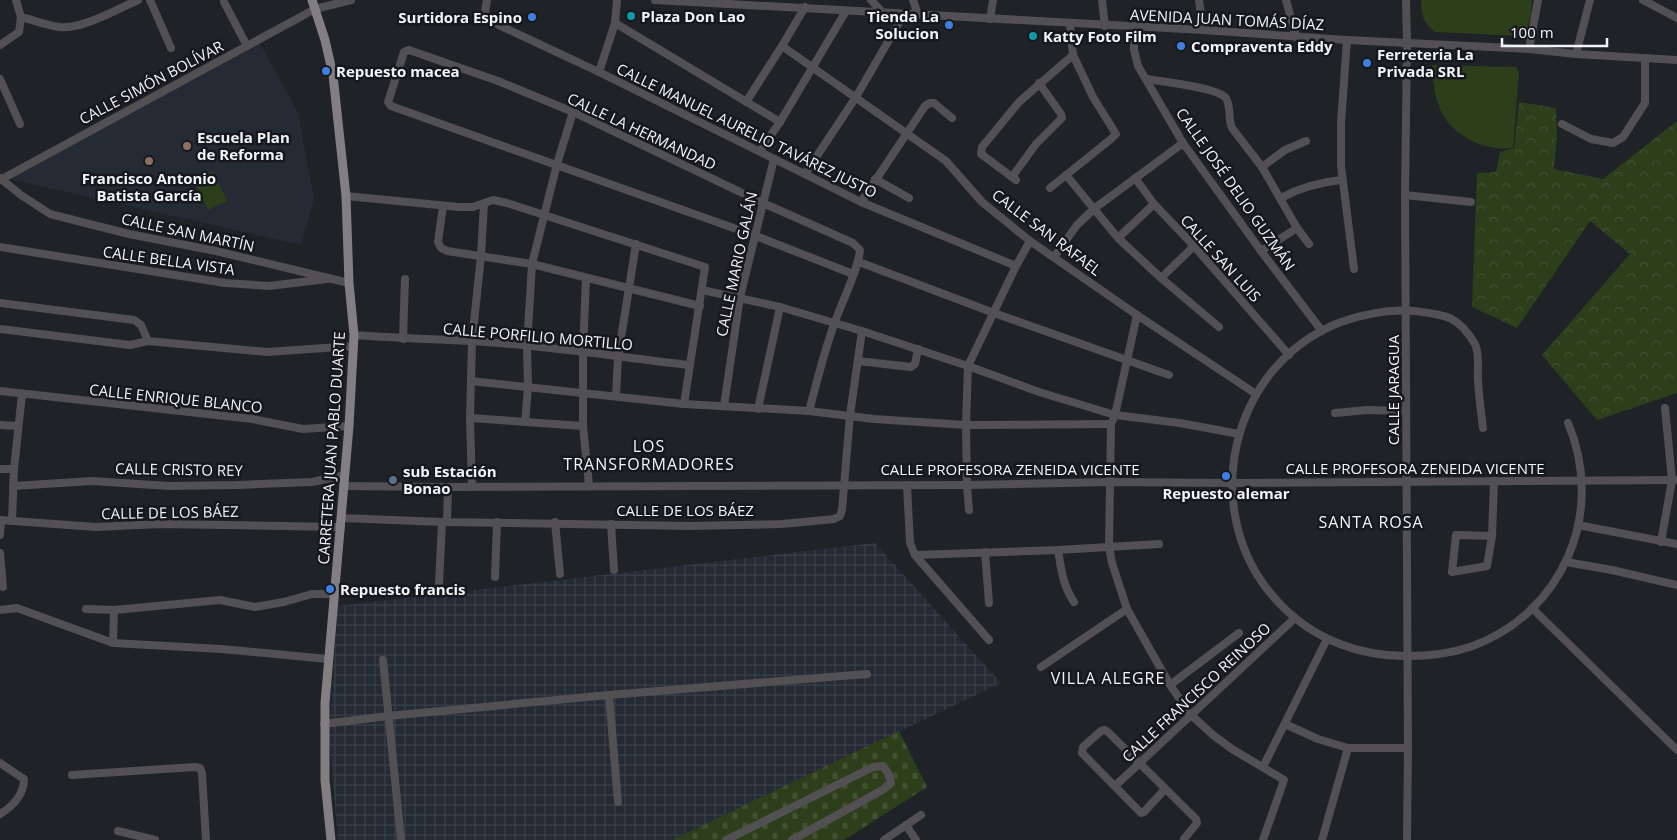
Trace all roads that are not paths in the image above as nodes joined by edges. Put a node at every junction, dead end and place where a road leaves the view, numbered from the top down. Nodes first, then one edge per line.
1 (16, 0) edge
2 (138, 0) edge
3 (150, 0) edge
4 (351, 0) edge
5 (487, 0) edge
6 (617, 0) edge
7 (655, 0) edge
8 (666, 0) edge
9 (871, 0) edge
10 (913, 0) edge
11 (993, 0) edge
12 (1102, 0) edge
13 (1200, 0) edge
14 (1286, 0) edge
15 (1406, 0) edge
16 (1538, 0) edge
17 (1590, 0) edge
18 (1643, 0) edge
19 (224, 2) dead end
20 (314, 4) edge
21 (804, 8) junction
22 (846, 11) junction
23 (883, 13) junction
24 (904, 14) junction
25 (918, 15) junction
26 (21, 17) junction
27 (1677, 18) edge
28 (990, 19) junction
29 (615, 23) junction
30 (1070, 24) junction
31 (1105, 26) junction
32 (1134, 28) junction
33 (1202, 30) junction
34 (1296, 37) junction
35 (1347, 40) junction
36 (1407, 43) junction
37 (0, 45) edge
38 (246, 46) junction
39 (782, 46) junction
40 (171, 48) dead end
41 (1530, 49) junction
42 (1576, 54) junction
43 (1073, 55) junction
44 (1646, 58) junction
45 (1677, 60) edge
46 (813, 68) junction
47 (599, 72) junction
48 (397, 74) junction
49 (333, 75) junction
50 (0, 79) edge
51 (1146, 79) junction
52 (1039, 84) junction
53 (856, 97) junction
54 (746, 102) junction
55 (573, 112) junction
56 (952, 118) dead end
57 (780, 122) junction
58 (20, 124) dead end
59 (1562, 124) dead end
60 (907, 132) junction
61 (1306, 141) dead end
62 (1183, 143) junction
63 (760, 151) junction
64 (774, 159) junction
65 (557, 164) junction
66 (1262, 167) junction
67 (805, 174) junction
68 (1066, 175) junction
69 (1135, 178) junction
70 (0, 179) edge
71 (875, 179) junction
72 (1342, 180) junction
73 (1050, 188) dead end
74 (1405, 195) junction
75 (346, 196) junction
76 (909, 198) dead end
77 (1281, 198) junction
78 (860, 202) junction
79 (1471, 202) dead end
80 (763, 203) junction
81 (484, 204) junction
82 (1154, 204) junction
83 (443, 206) junction
84 (1095, 208) junction
85 (546, 214) junction
86 (1297, 228) junction
87 (756, 236) junction
88 (1118, 238) junction
89 (1030, 241) junction
90 (636, 244) junction
91 (1309, 244) dead end
92 (1194, 246) junction
93 (0, 248) edge
94 (1261, 251) junction
95 (481, 256) junction
96 (1054, 257) junction
97 (859, 262) junction
98 (532, 264) junction
99 (1016, 266) junction
100 (1354, 269) dead end
101 (853, 274) junction
102 (334, 278) junction
103 (586, 278) junction
104 (1161, 278) junction
105 (405, 279) dead end
106 (349, 283) junction
107 (630, 289) junction
108 (702, 290) junction
109 (740, 297) junction
110 (0, 303) edge
111 (700, 306) junction
112 (780, 307) junction
113 (1407, 310) junction
114 (994, 313) junction
115 (1137, 315) junction
116 (834, 323) junction
117 (1219, 327) dead end
118 (0, 329) edge
119 (862, 331) junction
120 (1322, 331) junction
121 (354, 335) junction
122 (403, 339) junction
123 (148, 341) junction
124 (472, 341) junction
125 (354, 346) junction
126 (527, 346) junction
127 (918, 349) junction
128 (583, 352) junction
129 (1288, 355) junction
130 (618, 357) junction
131 (1127, 360) junction
132 (858, 361) junction
133 (690, 365) junction
134 (968, 366) junction
135 (1169, 375) dead end
136 (471, 381) junction
137 (528, 388) junction
138 (0, 391) edge
139 (583, 393) junction
140 (22, 394) junction
141 (1256, 394) junction
142 (616, 396) junction
143 (684, 404) junction
144 (724, 406) junction
145 (1665, 408) dead end
146 (758, 409) junction
147 (1406, 411) junction
148 (809, 412) junction
149 (1335, 413) dead end
150 (850, 415) junction
151 (1114, 415) junction
152 (470, 418) junction
153 (525, 422) junction
154 (1568, 423) dead end
155 (1111, 424) junction
156 (0, 425) edge
157 (966, 425) junction
158 (17, 426) junction
159 (350, 426) junction
160 (583, 426) junction
161 (1482, 428) dead end
162 (1239, 434) junction
163 (0, 469) edge
164 (14, 469) junction
165 (344, 476) junction
166 (1674, 480) edge
167 (1494, 481) junction
168 (1110, 482) junction
169 (1406, 482) junction
170 (1582, 482) junction
171 (1232, 483) junction
172 (845, 484) junction
173 (907, 484) junction
174 (589, 485) junction
175 (967, 485) junction
176 (13, 486) junction
177 (344, 486) junction
178 (448, 487) junction
179 (472, 487) junction
180 (969, 510) dead end
181 (0, 520) edge
182 (12, 520) junction
183 (341, 522) junction
184 (444, 522) junction
185 (497, 522) junction
186 (556, 522) junction
187 (611, 524) junction
188 (1578, 525) junction
189 (0, 535) edge
190 (1492, 536) junction
191 (1661, 542) junction
192 (1158, 544) dead end
193 (1677, 544) edge
194 (1109, 546) junction
195 (1058, 550) junction
196 (0, 552) edge
197 (984, 552) junction
198 (915, 555) junction
199 (1566, 562) junction
200 (614, 570) dead end
201 (560, 574) dead end
202 (495, 577) dead end
203 (439, 584) dead end
204 (1677, 585) edge
205 (3, 587) dead end
206 (335, 594) junction
207 (1074, 602) dead end
208 (989, 603) dead end
209 (1532, 608) junction
210 (86, 609) dead end
211 (1128, 609) junction
212 (0, 610) edge
213 (114, 610) junction
214 (1295, 618) junction
215 (1239, 633) dead end
216 (1327, 639) junction
217 (989, 640) dead end
218 (113, 643) junction
219 (1407, 656) junction
220 (328, 659) junction
221 (383, 660) dead end
222 (1041, 667) dead end
223 (867, 674) dead end
224 (1170, 684) junction
225 (609, 695) junction
226 (1191, 715) junction
227 (388, 716) junction
228 (324, 724) junction
229 (1285, 724) junction
230 (1348, 748) junction
231 (1408, 748) junction
232 (1677, 750) edge
233 (0, 763) edge
234 (1139, 763) junction
235 (1263, 767) junction
236 (72, 775) dead end
237 (1115, 786) junction
238 (1165, 789) junction
239 (618, 802) dead end
240 (0, 814) edge
241 (921, 815) dead end
242 (906, 825) junction
243 (118, 831) dead end
244 (1184, 839) edge
245 (154, 840) edge
246 (206, 840) edge
247 (331, 840) edge
248 (401, 840) edge
249 (726, 840) edge
250 (792, 840) edge
251 (884, 840) edge
252 (916, 840) edge
253 (1263, 840) edge
254 (1322, 840) edge
255 (1407, 840) edge

1 - 26 street
2 - 26 street
3 - 40 street
4 - 20 street
5 - 47 street, CALLE MANUEL AURELIO TAVÁREZ JUSTO
6 - 29 street
7 - 8 street, AVENIDA JUAN TOMÁS DÍAZ
8 - 21 street, AVENIDA JUAN TOMÁS DÍAZ
9 - 23 street
10 - 25 street
11 - 28 street
12 - 31 street
13 - 33 street
14 - 34 street
15 - 36 street, CALLE JARAGUA
16 - 41 street
17 - 42 street
18 - 27 street
19 - 38 street
20 - 38 street, CALLE SIMÓN BOLÍVAR
20 - 49 main road, CARRETERA JUAN PABLO DUARTE
21 - 22 street, AVENIDA JUAN TOMÁS DÍAZ
21 - 39 street
22 - 23 street, AVENIDA JUAN TOMÁS DÍAZ
22 - 46 street
23 - 24 street, AVENIDA JUAN TOMÁS DÍAZ
24 - 25 street, AVENIDA JUAN TOMÁS DÍAZ
24 - 53 street
25 - 28 street, AVENIDA JUAN TOMÁS DÍAZ
26 - 37 street
28 - 30 street, AVENIDA JUAN TOMÁS DÍAZ
29 - 47 street
29 - 54 street
30 - 31 street, AVENIDA JUAN TOMÁS DÍAZ
30 - 43 street
31 - 32 street, AVENIDA JUAN TOMÁS DÍAZ
32 - 33 street, AVENIDA JUAN TOMÁS DÍAZ
32 - 51 street, CALLE JOSÉ DELIO GUZMÁN
33 - 34 street, AVENIDA JUAN TOMÁS DÍAZ
34 - 35 street, AVENIDA JUAN TOMÁS DÍAZ
35 - 36 street, AVENIDA JUAN TOMÁS DÍAZ
35 - 72 street
36 - 41 street, AVENIDA JUAN TOMÁS DÍAZ
36 - 74 street, CALLE JARAGUA
38 - 70 street, CALLE SIMÓN BOLÍVAR
39 - 46 street, CALLE SAN RAFAEL
39 - 54 street
41 - 42 street, AVENIDA JUAN TOMÁS DÍAZ
42 - 44 street, AVENIDA JUAN TOMÁS DÍAZ
43 - 52 street
43 - 68 street
44 - 45 street, AVENIDA JUAN TOMÁS DÍAZ
44 - 59 street
46 - 53 street, CALLE SAN RAFAEL
46 - 57 street
47 - 63 street, CALLE MANUEL AURELIO TAVÁREZ JUSTO
48 - 49 street
48 - 55 street, CALLE LA HERMANDAD
48 - 65 street
49 - 75 main road, CARRETERA JUAN PABLO DUARTE
50 - 58 street
51 - 62 street, CALLE JOSÉ DELIO GUZMÁN
51 - 66 street
52 - 52 street
53 - 60 street, CALLE SAN RAFAEL
53 - 67 street
54 - 57 street
55 - 65 street
55 - 80 street, CALLE LA HERMANDAD
56 - 60 street
57 - 63 street
60 - 71 street
60 - 89 street, CALLE SAN RAFAEL
61 - 66 street
62 - 69 street
62 - 94 street, CALLE JOSÉ DELIO GUZMÁN
63 - 64 street, CALLE MANUEL AURELIO TAVÁREZ JUSTO
64 - 67 street, CALLE MANUEL AURELIO TAVÁREZ JUSTO
64 - 80 street, CALLE MARIO GALÁN
65 - 85 street
65 - 87 street
66 - 77 street
67 - 78 street, CALLE MANUEL AURELIO TAVÁREZ JUSTO
68 - 73 street
68 - 84 street
69 - 82 street, CALLE SAN LUIS
69 - 84 street
70 - 102 street, CALLE SAN MARTÍN
71 - 76 street
71 - 78 street
72 - 77 street
72 - 100 street
74 - 79 street
74 - 113 street, CALLE JARAGUA
75 - 83 street
75 - 106 main road, CARRETERA JUAN PABLO DUARTE
77 - 86 street
78 - 99 street, CALLE MANUEL AURELIO TAVÁREZ JUSTO
80 - 87 street, CALLE MARIO GALÁN
80 - 97 street, CALLE LA HERMANDAD
81 - 83 street
81 - 85 street
81 - 95 street
82 - 88 street
82 - 92 street, CALLE SAN LUIS
83 - 95 street
84 - 88 street
84 - 96 street
85 - 90 street
85 - 98 street
86 - 91 street
86 - 94 street
87 - 101 street
87 - 109 street, CALLE MARIO GALÁN
88 - 104 street
89 - 96 street, CALLE SAN RAFAEL
89 - 99 street
90 - 107 street
90 - 108 street
92 - 104 street
92 - 129 street, CALLE SAN LUIS
93 - 102 street, CALLE BELLA VISTA
94 - 120 street, CALLE JOSÉ DELIO GUZMÁN
95 - 98 street
95 - 124 street
96 - 115 street, CALLE SAN RAFAEL
97 - 101 street
97 - 114 street
98 - 103 street
98 - 126 street
99 - 114 street
101 - 116 street
102 - 106 street, CALLE SAN MARTÍN
103 - 107 street
103 - 128 street
104 - 117 street
105 - 122 street
106 - 121 main road, CARRETERA JUAN PABLO DUARTE
107 - 111 street
107 - 130 street
108 - 109 street
108 - 111 street
109 - 112 street
109 - 144 street, CALLE MARIO GALÁN
110 - 123 street
111 - 133 street
112 - 116 street
112 - 146 street
113 - 120 street
113 - 147 street, CALLE JARAGUA
113 - 161 street
114 - 131 street
114 - 134 street
115 - 131 street
115 - 141 street, CALLE SAN RAFAEL
116 - 119 street
116 - 148 street
118 - 123 street
119 - 127 street
119 - 132 street, CALLE DE LOS BÁEZ
120 - 129 street
121 - 122 street, CALLE PORFILIO MORTILLO
121 - 125 main road, CARRETERA JUAN PABLO DUARTE
122 - 124 street, CALLE PORFILIO MORTILLO
123 - 125 street
124 - 126 street, CALLE PORFILIO MORTILLO
124 - 136 street
125 - 159 main road, CARRETERA JUAN PABLO DUARTE
126 - 128 street, CALLE PORFILIO MORTILLO
126 - 137 street
127 - 132 street
127 - 134 street
128 - 130 street, CALLE PORFILIO MORTILLO
128 - 139 street
129 - 141 street
130 - 133 street, CALLE PORFILIO MORTILLO
130 - 142 street
131 - 135 street
131 - 151 street
132 - 150 street, CALLE DE LOS BÁEZ
133 - 143 street
134 - 151 street
134 - 157 street
136 - 137 street
136 - 152 street
137 - 139 street
137 - 153 street
138 - 140 street, CALLE ENRIQUE BLANCO
139 - 142 street
139 - 160 street
140 - 158 street
140 - 159 street, CALLE ENRIQUE BLANCO
141 - 162 street
142 - 143 street
143 - 144 street
144 - 146 street
145 - 166 street
146 - 148 street
147 - 149 street
147 - 169 street, CALLE JARAGUA
148 - 150 street
150 - 157 street
150 - 172 street, CALLE DE LOS BÁEZ
151 - 155 street
151 - 162 street
152 - 153 street
152 - 179 street
153 - 160 street
154 - 170 street
155 - 157 street
155 - 168 street
156 - 158 street
157 - 175 street
158 - 164 street
159 - 165 main road, CARRETERA JUAN PABLO DUARTE
160 - 174 street
162 - 171 street
163 - 164 street
164 - 176 street
165 - 176 street, CALLE CRISTO REY
165 - 177 main road, CARRETERA JUAN PABLO DUARTE
166 - 170 street, CALLE PROFESORA ZENEIDA VICENTE
166 - 191 street
167 - 169 street, CALLE PROFESORA ZENEIDA VICENTE
167 - 170 street, CALLE PROFESORA ZENEIDA VICENTE
167 - 190 street
168 - 171 street, CALLE PROFESORA ZENEIDA VICENTE
168 - 175 street, CALLE PROFESORA ZENEIDA VICENTE
168 - 194 street
169 - 171 street, CALLE PROFESORA ZENEIDA VICENTE
169 - 219 street, CALLE JARAGUA
170 - 188 street
171 - 214 street
172 - 173 street, CALLE PROFESORA ZENEIDA VICENTE
172 - 174 street, CALLE PROFESORA ZENEIDA VICENTE
172 - 187 street, CALLE DE LOS BÁEZ
173 - 175 street, CALLE PROFESORA ZENEIDA VICENTE
173 - 198 street
174 - 179 street, CALLE PROFESORA ZENEIDA VICENTE
175 - 180 street
176 - 182 street
177 - 178 street, CALLE PROFESORA ZENEIDA VICENTE
177 - 183 main road, CARRETERA JUAN PABLO DUARTE
178 - 179 street, CALLE PROFESORA ZENEIDA VICENTE
178 - 184 street
181 - 182 street, CALLE DE LOS BÁEZ
181 - 189 street
182 - 183 street, CALLE DE LOS BÁEZ
183 - 184 street, CALLE DE LOS BÁEZ
183 - 206 main road, CARRETERA JUAN PABLO DUARTE
184 - 185 street, CALLE DE LOS BÁEZ
184 - 203 street
185 - 186 street, CALLE DE LOS BÁEZ
185 - 202 street
186 - 187 street, CALLE DE LOS BÁEZ
186 - 201 street
187 - 200 street
188 - 191 street
188 - 199 street
190 - 190 street
191 - 193 street
192 - 194 street
194 - 195 street
194 - 211 street
195 - 197 street
195 - 207 street
196 - 205 street
197 - 198 street
197 - 208 street
198 - 217 street
199 - 204 street
199 - 209 street
206 - 213 street
206 - 220 main road, CARRETERA JUAN PABLO DUARTE
209 - 219 street
209 - 232 street
210 - 213 street
211 - 222 street
211 - 224 street
212 - 218 street
213 - 218 street
214 - 216 street
214 - 226 street, CALLE FRANCISCO REINOSO
215 - 224 street
216 - 219 street
216 - 229 street
218 - 220 street
219 - 231 street, CALLE JARAGUA
220 - 228 main road, CARRETERA JUAN PABLO DUARTE
221 - 227 street
223 - 225 street
224 - 226 street
225 - 227 street
225 - 239 street
226 - 234 street, CALLE FRANCISCO REINOSO
226 - 235 street
227 - 228 street
227 - 248 street
228 - 247 main road, CARRETERA JUAN PABLO DUARTE
229 - 230 street
229 - 235 street
230 - 231 street
230 - 254 street
231 - 255 street, CALLE JARAGUA
233 - 240 street
234 - 237 street, CALLE FRANCISCO REINOSO
234 - 237 street
234 - 238 street
235 - 253 street
236 - 246 street
237 - 238 street
238 - 244 street
241 - 242 street
242 - 251 street
242 - 252 street
243 - 245 street
249 - 250 street

